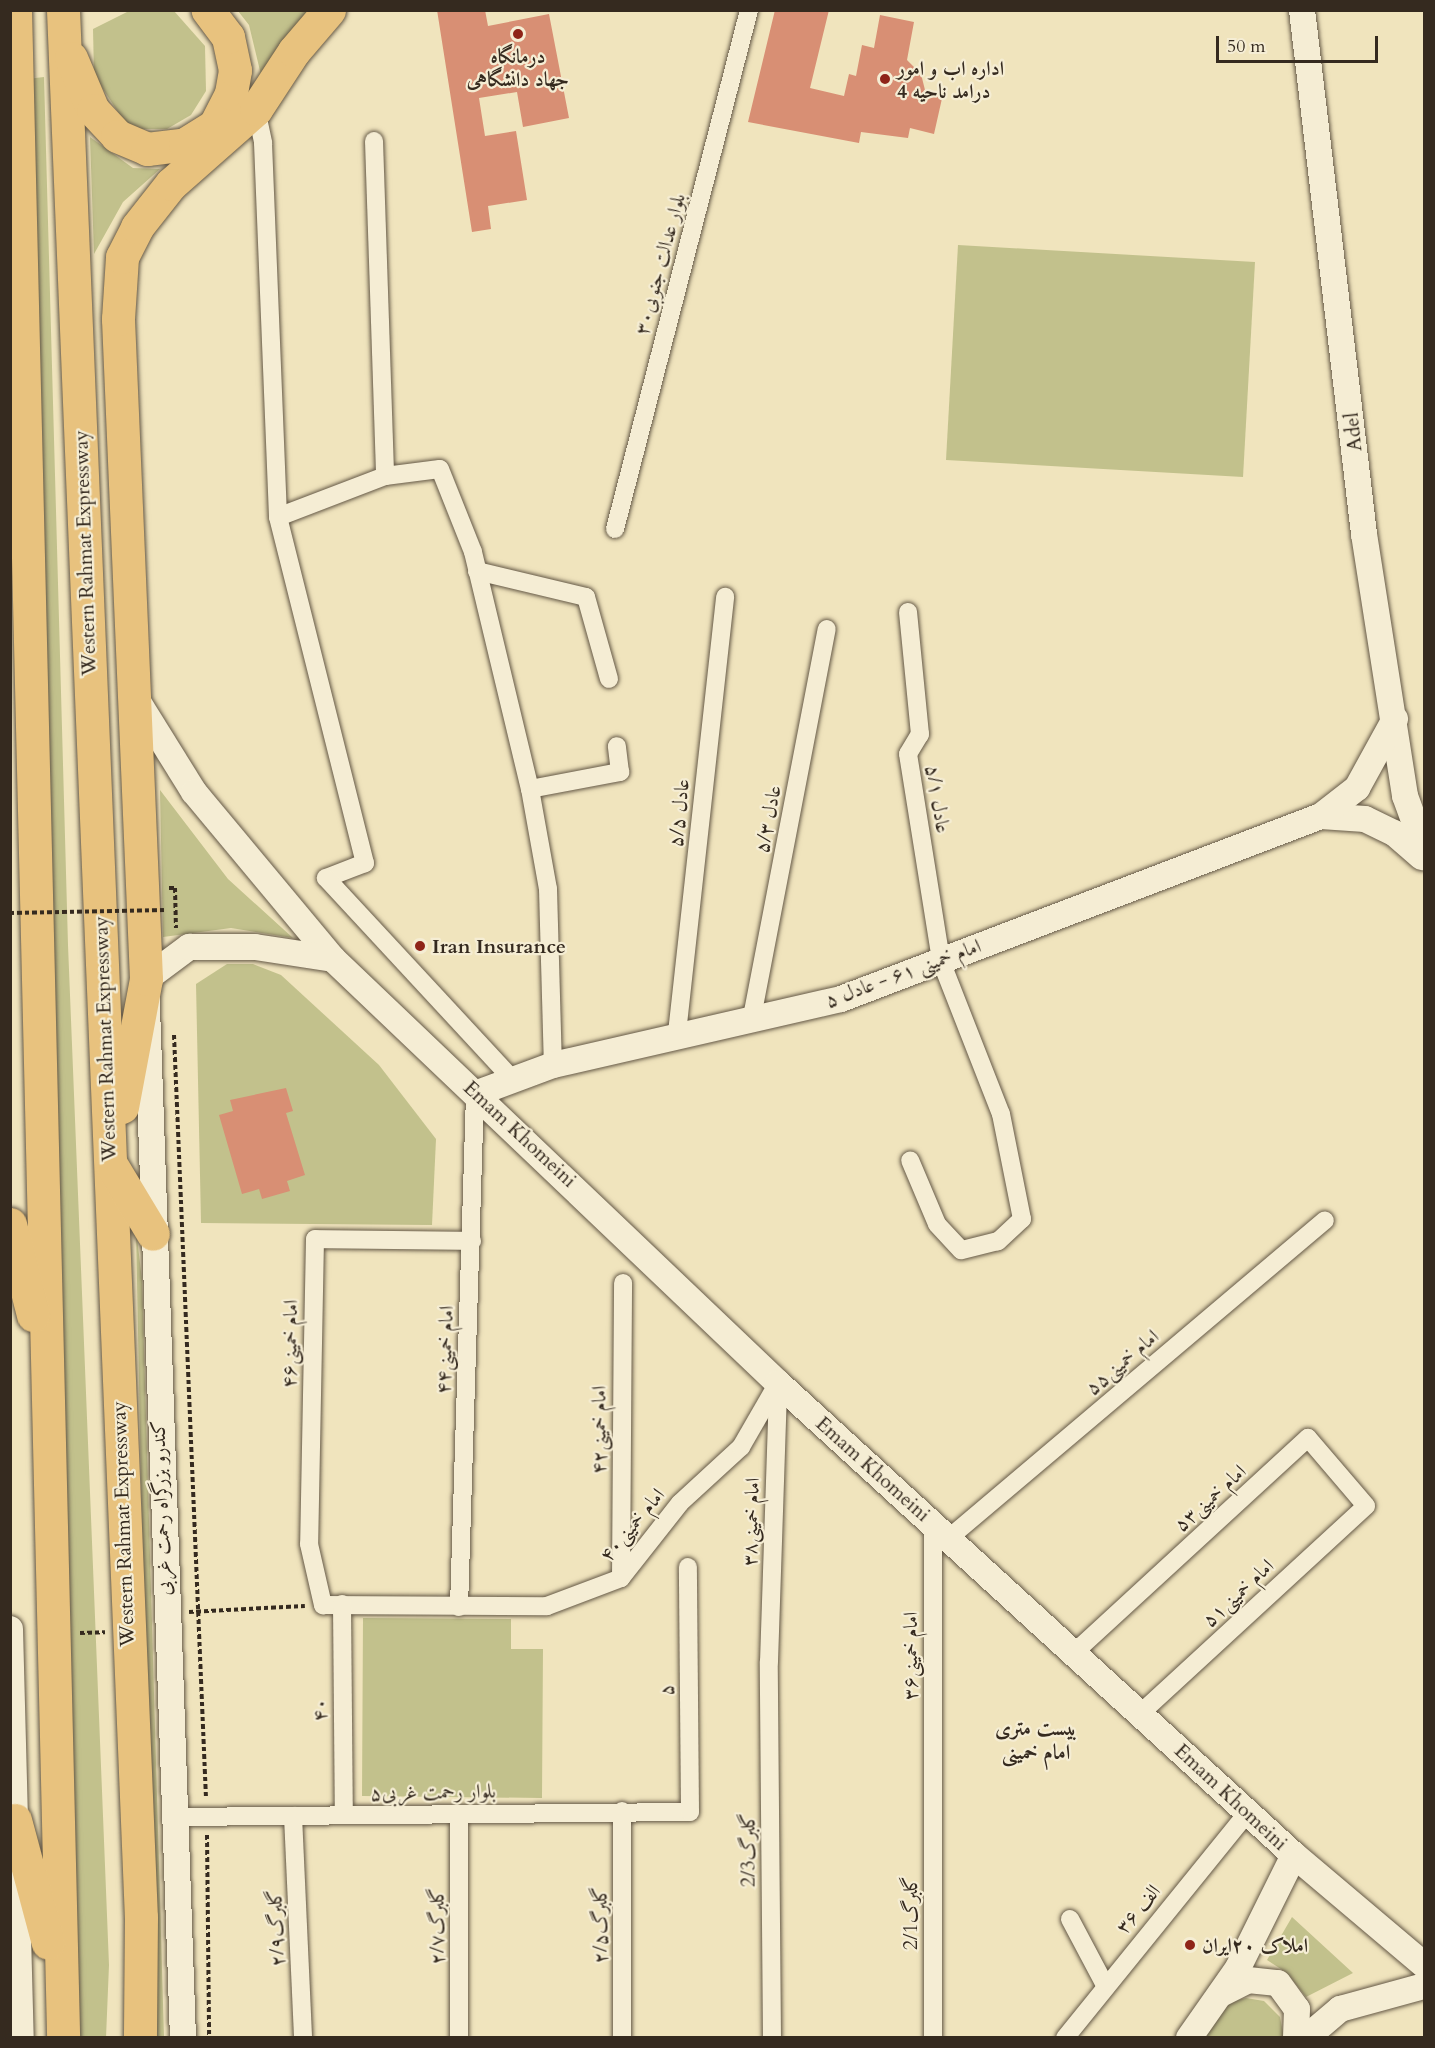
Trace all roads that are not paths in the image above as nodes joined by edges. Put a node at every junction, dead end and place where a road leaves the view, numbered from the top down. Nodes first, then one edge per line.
1 (15, 10) edge
2 (208, 10) edge
3 (329, 10) edge
4 (749, 10) edge
5 (1302, 10) edge
6 (63, 25) edge
7 (256, 109) junction
8 (15, 129) edge
9 (374, 141) dead end
10 (385, 476) junction
11 (278, 517) junction
12 (615, 529) dead end
13 (477, 571) junction
14 (725, 597) dead end
15 (908, 612) dead end
16 (827, 629) dead end
17 (609, 679) dead end
18 (138, 702) junction
19 (1395, 719) junction
20 (616, 746) dead end
21 (530, 789) junction
22 (1321, 816) junction
23 (1425, 848) edge
24 (1425, 860) edge
25 (333, 959) junction
26 (941, 961) junction
27 (146, 979) junction
28 (752, 1017) junction
29 (677, 1033) junction
30 (552, 1065) junction
31 (511, 1078) junction
32 (475, 1094) junction
33 (910, 1160) dead end
34 (111, 1164) junction
35 (1325, 1220) dead end
36 (10, 1224) edge
37 (153, 1234) junction
38 (472, 1241) junction
39 (623, 1283) dead end
40 (47, 1373) junction
41 (778, 1383) junction
42 (1366, 1506) joint
43 (941, 1531) junction
44 (688, 1567) dead end
45 (621, 1578) junction
46 (342, 1604) junction
47 (323, 1605) joint
48 (459, 1607) junction
49 (10, 1629) edge
50 (1076, 1651) junction
51 (769, 1662) joint
52 (1141, 1713) junction
53 (933, 1789) joint
54 (622, 1811) junction
55 (690, 1812) joint
56 (1248, 1812) junction
57 (459, 1814) junction
58 (344, 1815) junction
59 (293, 1816) junction
60 (177, 1817) junction
61 (15, 1820) junction
62 (1294, 1855) junction
63 (1070, 1919) dead end
64 (1425, 1965) edge
65 (1106, 1984) junction
66 (1425, 1986) edge
67 (1220, 1995) junction
68 (62, 1997) junction
69 (21, 2037) edge
70 (63, 2037) edge
71 (140, 2037) edge
72 (183, 2037) edge
73 (303, 2037) edge
74 (459, 2037) edge
75 (622, 2037) edge
76 (772, 2037) edge
77 (933, 2037) edge
78 (1065, 2037) edge
79 (1189, 2037) edge
80 (1296, 2037) edge
81 (1306, 2037) edge

1 - 8 highway
2 - 6 highway
3 - 7 highway
4 - 12 street, بلوار عدالت جنوبی۳۰
5 - 19 main road, Adel
6 - 34 highway, Western Rahmat Expressway
7 - 11 street
7 - 18 highway
8 - 40 highway
9 - 10 street
10 - 11 street
10 - 13 street
11 - 31 street
13 - 17 street
13 - 21 street
14 - 29 street, عادل ۵/۵
15 - 26 street, عادل ۵/۱
16 - 28 street, عادل ۵/۳
18 - 25 main road, Emam Khomeini
18 - 27 highway
19 - 22 main road, امام خمینی ۶۱ - عادل ۵
19 - 23 main road, Adel
20 - 21 street
21 - 30 street
22 - 24 main road, امام خمینی ۶۱ - عادل ۵
22 - 26 main road, امام خمینی ۶۱ - عادل ۵
25 - 27 main road
25 - 32 main road, Emam Khomeini
26 - 28 main road, امام خمینی ۶۱ - عادل ۵
26 - 33 street, عادل ۵/۱
27 - 34 highway
27 - 37 main road, کندرو بزرگراه رحمت غربی
28 - 29 main road, امام خمینی ۶۱ - عادل ۵
29 - 30 main road, امام خمینی ۶۱ - عادل ۵
30 - 31 main road, امام خمینی ۶۱ - عادل ۵
31 - 32 main road, امام خمینی ۶۱ - عادل ۵
32 - 38 street, ۴۴امام خمینی
32 - 41 main road, Emam Khomeini
34 - 37 highway
34 - 71 highway, Western Rahmat Expressway
35 - 43 street, امام خمینی۵۵
36 - 40 highway
37 - 60 main road, کندرو بزرگراه رحمت غربی
38 - 47 street, امام خمینی۴۶
38 - 48 street, ۴۴امام خمینی
39 - 45 street, امام خمینی۴۲
40 - 68 highway
41 - 43 main road, Emam Khomeini
41 - 45 street, امام خمینی۴۰
41 - 51 street, امام خمینی۳۸
42 - 50 street, امام خمینی۵۳
42 - 52 street, امام خمینی۵۱
43 - 50 main road, Emam Khomeini
43 - 53 street, امام خمینی۳۶
44 - 55 street, ۵
45 - 48 street, امام خمینی۴۰
46 - 47 street, امام خمینی۴۰
46 - 48 street, امام خمینی۴۰
46 - 58 street, ۴۰
49 - 61 main road
50 - 52 main road, Emam Khomeini
51 - 76 street, 2/3گلبرگ
52 - 56 main road, Emam Khomeini
53 - 77 street, 2/1گلبرگ
54 - 55 street, بلوار رحمت غربی۵
54 - 57 street, بلوار رحمت غربی۵
54 - 75 street, گلبرگ۲/۵
56 - 62 main road, Emam Khomeini
56 - 65 street, ۳۶ الف
57 - 58 street, بلوار رحمت غربی۵
57 - 74 street, گلبرگ۲/۷
58 - 59 street, بلوار رحمت غربی۵
59 - 60 street, بلوار رحمت غربی۵
59 - 73 street, گلبرگ۲/۹
60 - 72 main road, کندرو بزرگراه رحمت غربی
61 - 68 highway
61 - 69 main road
62 - 64 main road, Emam Khomeini
62 - 67 main road
63 - 65 street
65 - 78 street, ۳۶ الف
66 - 81 main road
67 - 79 main road
67 - 80 main road
68 - 70 highway

